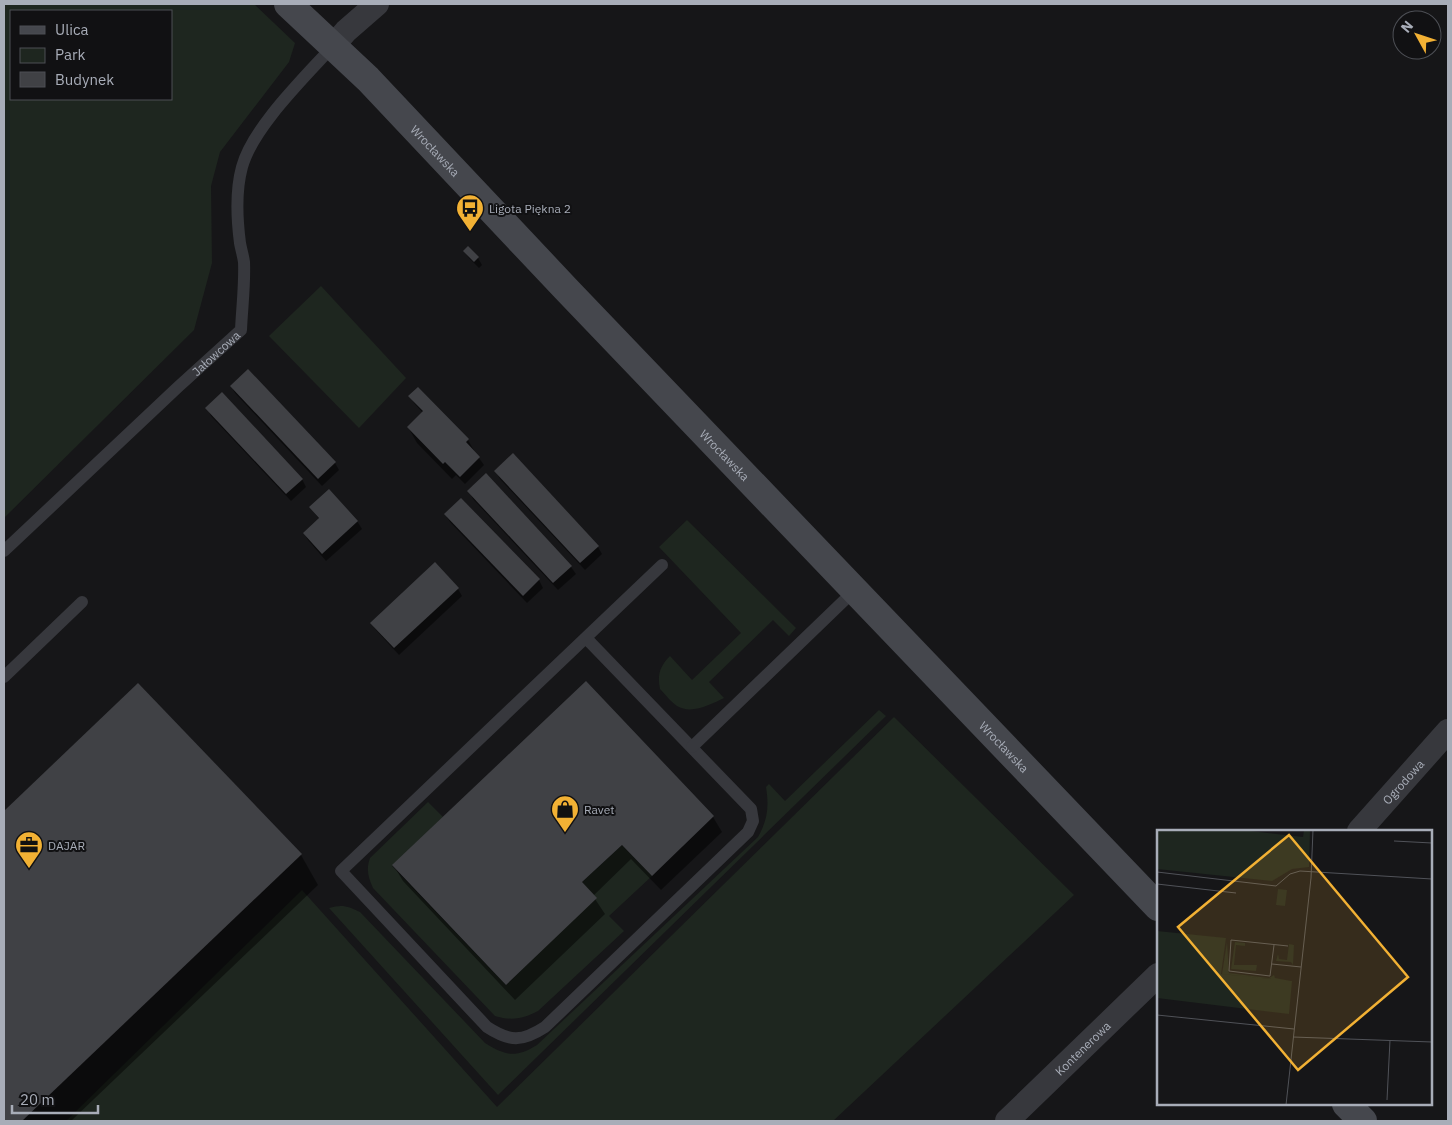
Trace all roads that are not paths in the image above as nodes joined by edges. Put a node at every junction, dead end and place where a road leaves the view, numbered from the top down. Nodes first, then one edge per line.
1 (288, 4) edge
2 (377, 4) edge
3 (333, 46) junction
4 (4, 551) edge
5 (662, 565) dead end
6 (855, 590) junction
7 (82, 602) dead end
8 (586, 638) junction
9 (5, 674) edge
10 (1448, 731) edge
11 (692, 747) junction
12 (1360, 830) edge
13 (1157, 907) edge
14 (1157, 976) edge
15 (1347, 1105) edge
16 (1007, 1121) edge
17 (1363, 1121) edge

1 - 3 main road, Wrocławska
2 - 3 street
3 - 4 lane, Jałowcowa
3 - 6 main road, Wrocławska
5 - 8 lane
6 - 11 lane
6 - 13 main road, Wrocławska
7 - 9 lane
8 - 11 lane
8 - 11 lane
10 - 12 street, Ogrodowa
14 - 16 street, Kontenerowa
15 - 17 main road

